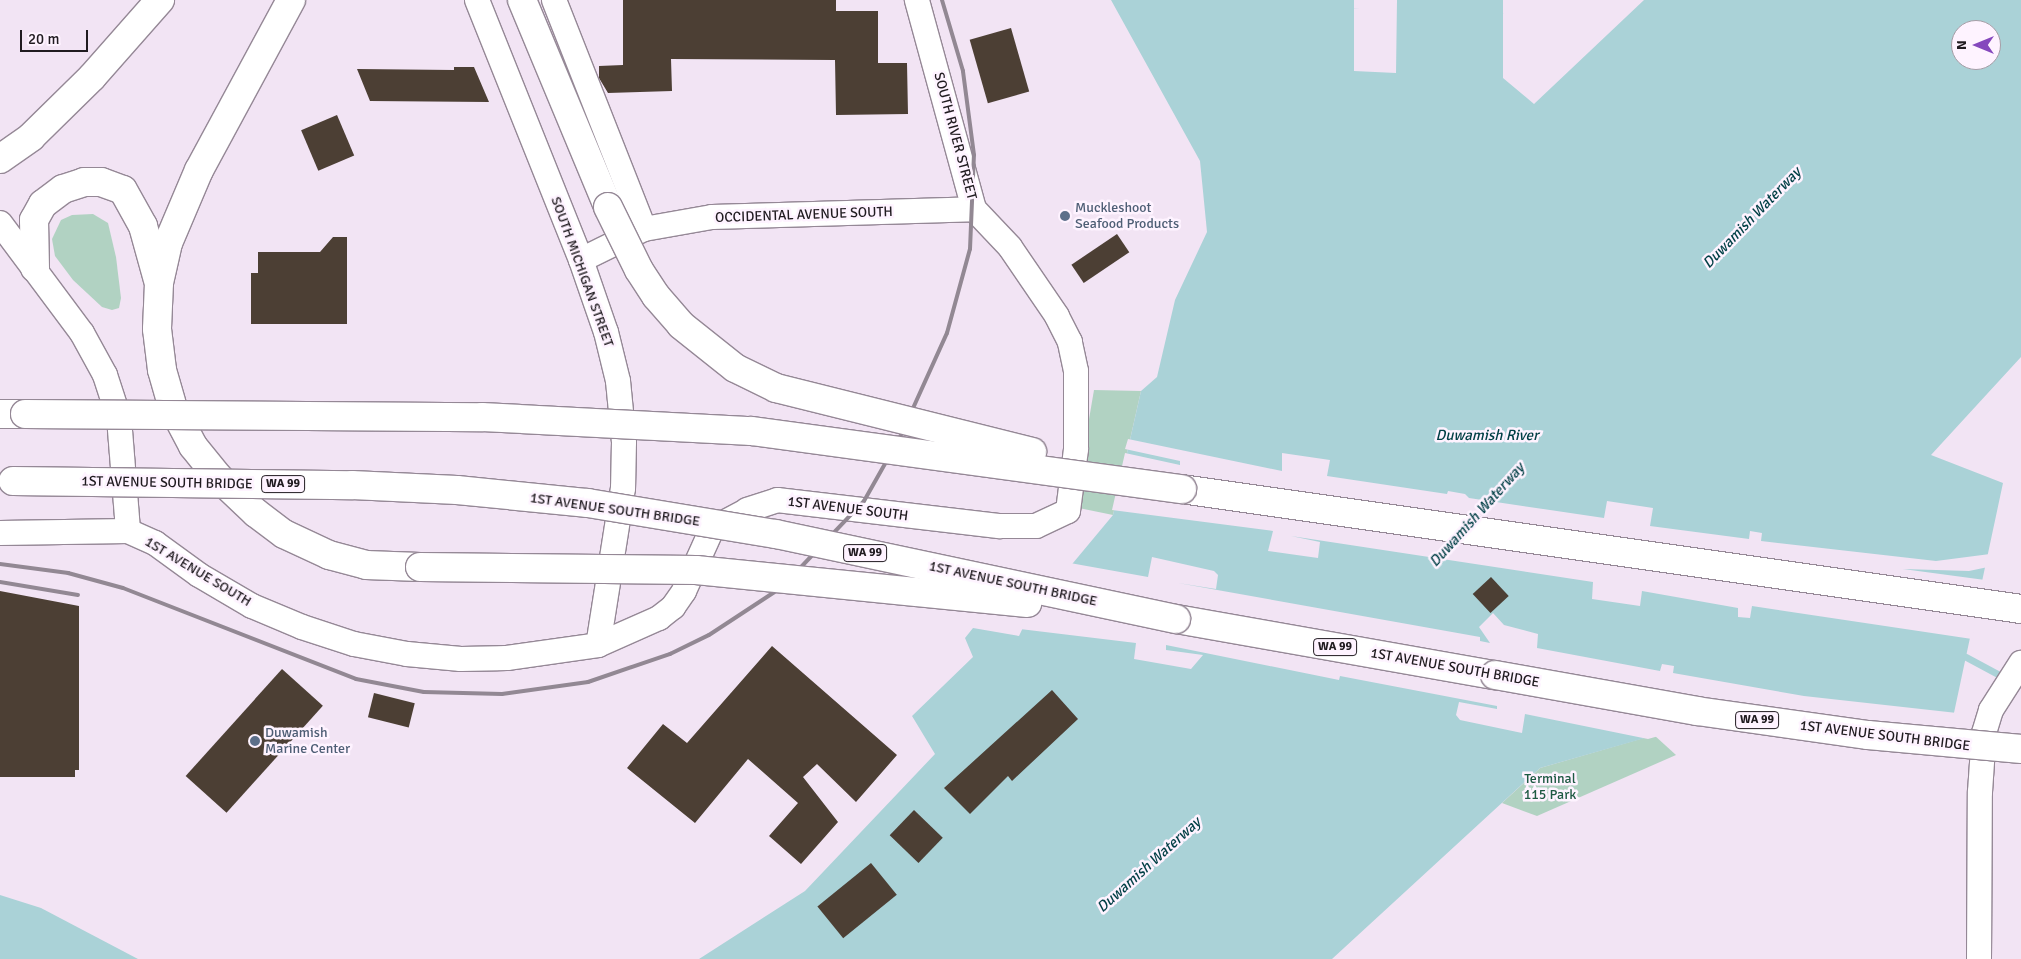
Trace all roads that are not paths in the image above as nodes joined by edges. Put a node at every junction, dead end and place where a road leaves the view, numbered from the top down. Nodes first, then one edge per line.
1 (160, 0) edge
2 (291, 0) edge
3 (477, 0) edge
4 (522, 0) edge
5 (554, 0) edge
6 (917, 0) edge
7 (0, 159) edge
8 (974, 209) junction
9 (0, 223) edge
10 (644, 229) junction
11 (581, 260) junction
12 (35, 268) junction
13 (159, 283) junction
14 (13, 414) edge
15 (6, 481) edge
16 (1182, 489) junction
17 (1068, 511) joint
18 (128, 531) junction
19 (0, 532) edge
20 (2021, 609) edge
21 (1176, 619) junction
22 (598, 645) junction
23 (2021, 664) edge
24 (2021, 749) edge
25 (1979, 959) edge

1 - 7 main road
2 - 13 main road
3 - 11 street, SOUTH MICHIGAN STREET
4 - 16 main road, bridge
5 - 10 street
6 - 8 street, SOUTH RIVER STREET
8 - 10 street, OCCIDENTAL AVENUE SOUTH
8 - 17 street, SOUTH RIVER STREET
9 - 12 street
10 - 11 street, OCCIDENTAL AVENUE SOUTH
11 - 22 street, SOUTH MICHIGAN STREET
12 - 13 main road
12 - 18 street
13 - 21 main road, bridge
14 - 16 main road, bridge
15 - 21 main road, 1ST AVENUE SOUTH BRIDGE / WA 99, bridge
16 - 20 main road
17 - 22 street, 1ST AVENUE SOUTH
18 - 19 street, 1ST AVENUE SOUTH
18 - 22 street, 1ST AVENUE SOUTH
21 - 24 main road, 1ST AVENUE SOUTH BRIDGE / WA 99, bridge
23 - 25 street

